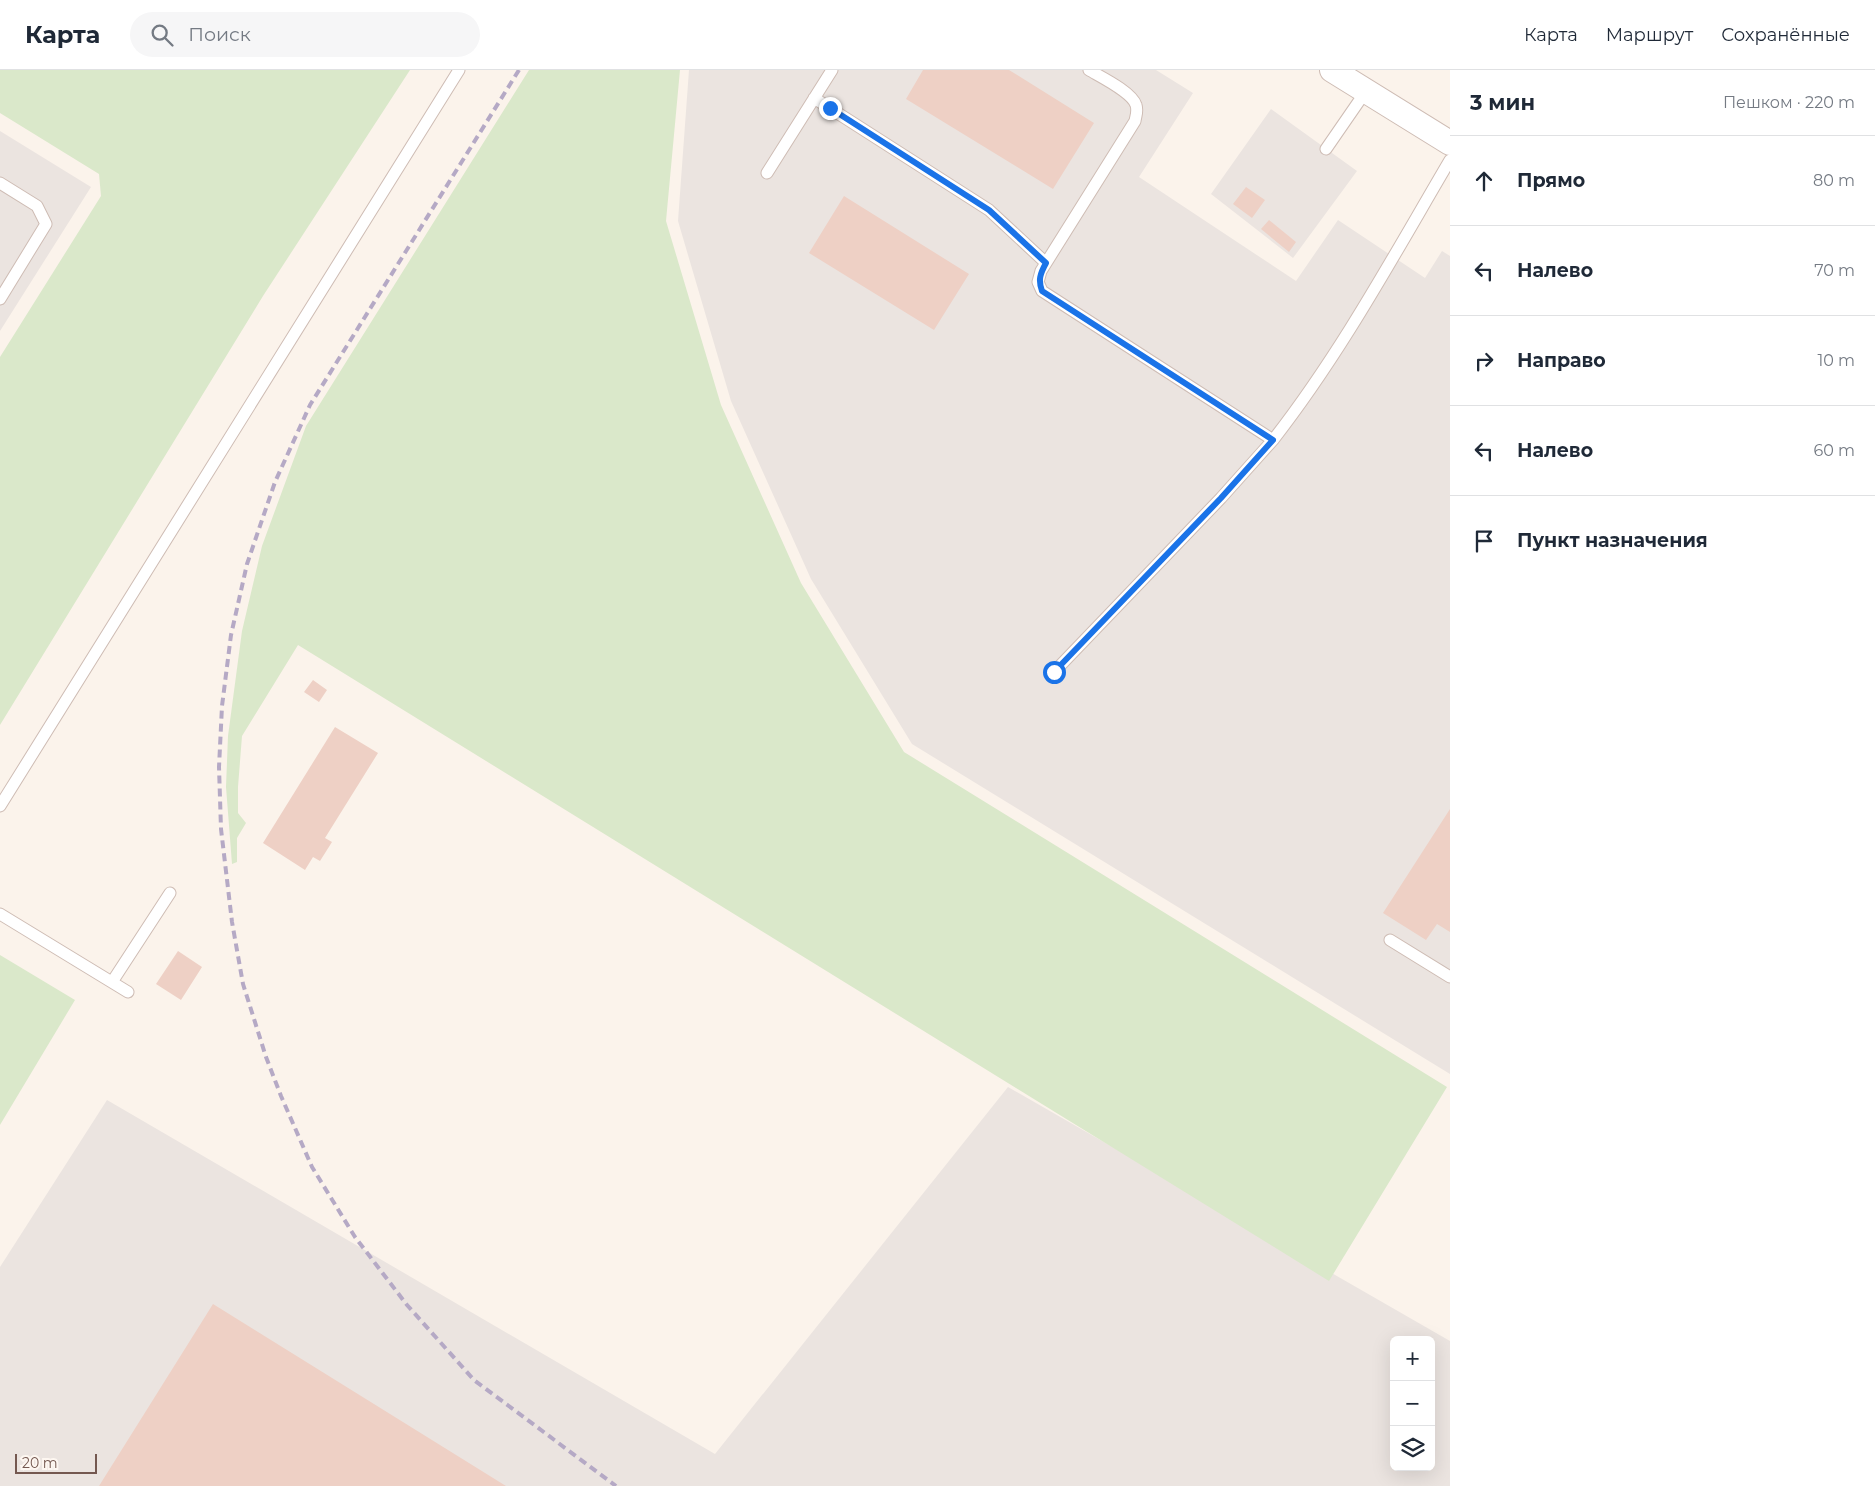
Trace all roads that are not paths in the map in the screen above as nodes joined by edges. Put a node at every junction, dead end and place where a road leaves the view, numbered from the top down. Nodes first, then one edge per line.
1 (459, 70) edge
2 (832, 70) edge
3 (1089, 70) edge
4 (1332, 70) edge
5 (1366, 91) junction
6 (814, 98) junction
7 (1450, 143) edge
8 (1326, 149) dead end
9 (1450, 160) edge
10 (767, 173) dead end
11 (0, 183) edge
12 (1046, 263) junction
13 (0, 299) edge
14 (1273, 440) junction
15 (1054, 672) dead end
16 (0, 806) edge
17 (170, 893) dead end
18 (0, 914) edge
19 (1390, 940) dead end
20 (1450, 977) edge
21 (112, 982) junction
22 (128, 992) dead end

1 - 16 lane
2 - 6 lane
3 - 12 lane
4 - 5 street
5 - 7 street
5 - 8 lane
6 - 10 lane
6 - 12 lane
9 - 14 lane
11 - 13 lane
12 - 14 lane
14 - 15 lane
17 - 21 lane
18 - 21 lane
19 - 20 lane
21 - 22 lane

